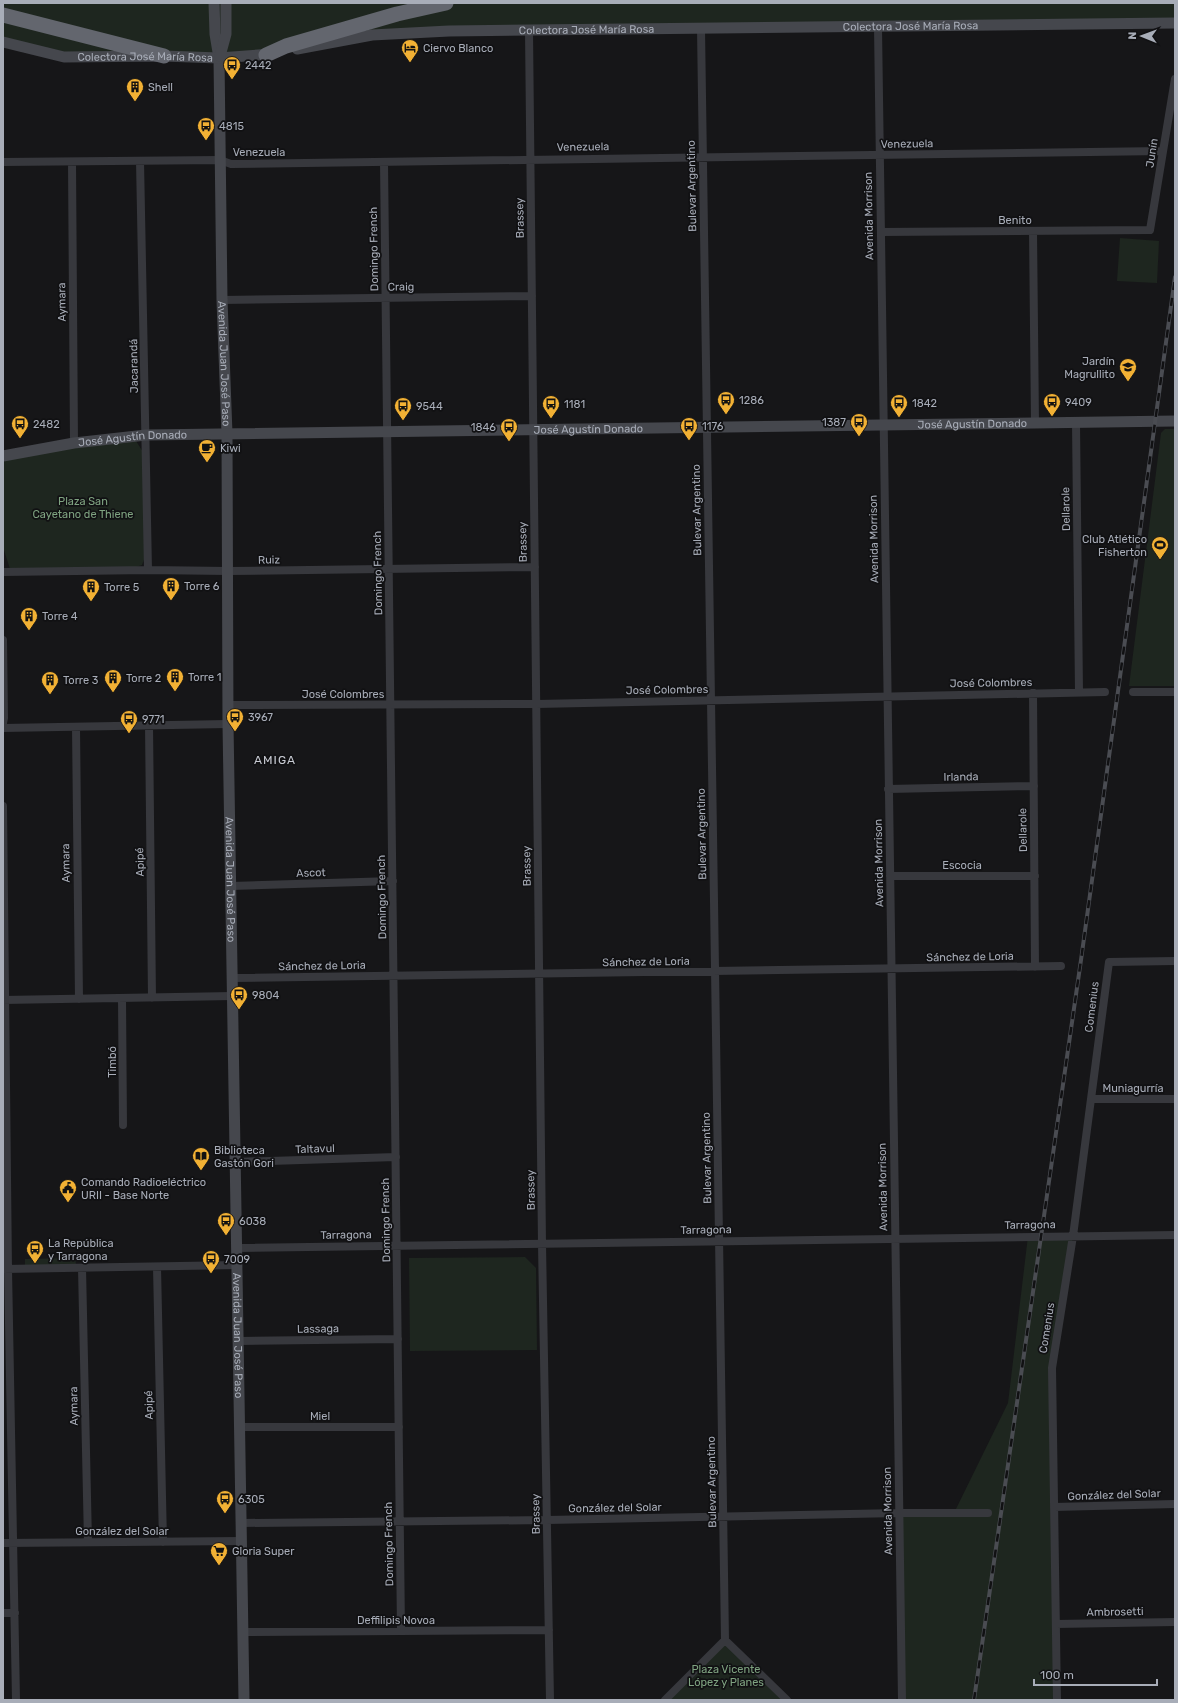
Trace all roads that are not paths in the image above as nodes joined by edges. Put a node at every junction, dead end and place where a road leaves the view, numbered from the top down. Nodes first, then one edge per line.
1 (214, 3) edge
2 (226, 3) edge
3 (446, 3) edge
4 (3, 15) edge
5 (1175, 23) edge
6 (878, 27) junction
7 (700, 28) junction
8 (529, 31) junction
9 (3, 42) edge
10 (266, 55) junction
11 (164, 56) junction
12 (219, 58) junction
13 (1175, 79) edge
14 (1163, 151) junction
15 (702, 156) junction
16 (879, 156) junction
17 (530, 159) junction
18 (220, 160) junction
19 (140, 161) junction
20 (3, 162) edge
21 (72, 162) junction
22 (384, 162) junction
23 (1150, 230) joint
24 (1033, 231) junction
25 (881, 232) junction
26 (532, 296) junction
27 (386, 298) junction
28 (222, 300) junction
29 (1175, 421) edge
30 (1076, 422) junction
31 (1035, 423) junction
32 (883, 425) junction
33 (707, 427) junction
34 (533, 430) junction
35 (386, 432) junction
36 (227, 434) junction
37 (146, 435) junction
38 (74, 443) junction
39 (3, 456) edge
40 (535, 566) junction
41 (389, 569) junction
42 (148, 570) junction
43 (228, 571) junction
44 (3, 572) edge
45 (3, 640) edge
46 (1079, 692) junction
47 (1105, 692) dead end
48 (1133, 692) dead end
49 (1175, 692) edge
50 (1033, 693) junction
51 (887, 696) junction
52 (711, 700) junction
53 (537, 704) junction
54 (228, 705) junction
55 (391, 705) junction
56 (3, 723) edge
57 (228, 724) junction
58 (149, 725) junction
59 (76, 727) junction
60 (3, 728) edge
61 (1034, 786) junction
62 (888, 789) junction
63 (3, 806) edge
64 (890, 876) junction
65 (1035, 876) junction
66 (393, 882) junction
67 (231, 886) junction
68 (1175, 961) edge
69 (1061, 966) dead end
70 (1034, 967) junction
71 (891, 969) junction
72 (715, 972) junction
73 (539, 974) junction
74 (394, 976) junction
75 (232, 978) junction
76 (233, 996) junction
77 (122, 998) junction
78 (152, 998) junction
79 (78, 999) junction
80 (4, 1000) edge
81 (1091, 1099) junction
82 (1175, 1099) edge
83 (123, 1125) dead end
84 (396, 1157) junction
85 (235, 1162) junction
86 (1175, 1235) edge
87 (1073, 1236) junction
88 (895, 1238) junction
89 (719, 1241) junction
90 (542, 1244) junction
91 (397, 1246) junction
92 (237, 1248) junction
93 (238, 1265) junction
94 (157, 1267) junction
95 (82, 1268) junction
96 (6, 1269) edge
97 (398, 1339) junction
98 (239, 1341) junction
99 (240, 1427) junction
100 (399, 1427) junction
101 (1175, 1504) edge
102 (1054, 1507) junction
103 (899, 1513) junction
104 (988, 1513) dead end
105 (723, 1517) junction
106 (547, 1520) junction
107 (400, 1521) junction
108 (242, 1523) junction
109 (242, 1541) junction
110 (88, 1542) junction
111 (162, 1542) junction
112 (13, 1543) junction
113 (3, 1544) edge
114 (3, 1613) edge
115 (15, 1613) junction
116 (1175, 1622) edge
117 (1056, 1624) junction
118 (549, 1630) junction
119 (401, 1631) junction
120 (243, 1632) junction
121 (725, 1640) junction
122 (16, 1700) edge
123 (244, 1700) edge
124 (550, 1700) edge
125 (665, 1700) edge
126 (787, 1700) edge
127 (902, 1700) edge
128 (1057, 1700) edge

1 - 12 main road, Avenida Juan José Paso
2 - 12 main road, Avenida Juan José Paso
3 - 10 highway
4 - 11 highway
5 - 6 main road, Colectora José María Rosa
6 - 7 main road, Colectora José María Rosa
6 - 16 street, Avenida Morrison
7 - 8 main road, Colectora José María Rosa
7 - 15 street, Bulevar Argentino
8 - 10 main road, Colectora José María Rosa
8 - 17 street, Brassey
9 - 11 main road, Colectora José María Rosa
10 - 12 main road, Colectora José María Rosa
11 - 12 main road, Colectora José María Rosa
12 - 18 main road, Avenida Juan José Paso
13 - 14 street, Junín
14 - 16 street, Venezuela
14 - 23 street, Junín
15 - 16 street, Venezuela
15 - 17 street, Venezuela
15 - 33 street, Bulevar Argentino
16 - 25 street, Avenida Morrison
17 - 22 street, Venezuela
17 - 26 street, Brassey
18 - 19 street, Venezuela
18 - 22 street, Venezuela
18 - 28 main road, Avenida Juan José Paso
19 - 21 street, Venezuela
19 - 37 street, Jacarandá
20 - 21 street, Venezuela
21 - 38 street, Aymara
22 - 27 street, Domingo French
23 - 24 street, Benito
24 - 25 street, Benito
24 - 31 street
25 - 32 street, Avenida Morrison
26 - 27 street, Craig
26 - 34 street, Brassey
27 - 28 street, Craig
27 - 35 street, Domingo French
28 - 36 main road, Avenida Juan José Paso
29 - 30 main road, José Agustín Donado
30 - 31 main road, José Agustín Donado
30 - 46 street, Dellarole
31 - 32 main road, José Agustín Donado
32 - 33 main road, José Agustín Donado
32 - 51 street, Avenida Morrison
33 - 34 main road, José Agustín Donado
33 - 52 street, Bulevar Argentino
34 - 35 main road, José Agustín Donado
34 - 40 street, Brassey
35 - 36 main road, José Agustín Donado
35 - 41 street, Domingo French
36 - 37 main road, José Agustín Donado
36 - 43 main road, Avenida Juan José Paso
37 - 38 main road, José Agustín Donado
37 - 42 street, Jacarandá
38 - 39 main road, José Agustín Donado
40 - 41 street, Ruiz
40 - 53 street, Brassey
41 - 43 street, Ruiz
41 - 55 street, Domingo French
42 - 43 street, Ruiz
42 - 44 street, Ruiz
43 - 54 main road, Avenida Juan José Paso
45 - 56 street
46 - 47 street, José Colombres
46 - 50 street, José Colombres
48 - 49 street
50 - 51 street, José Colombres
50 - 61 street, Dellarole
51 - 52 street, José Colombres
51 - 62 street, Avenida Morrison
52 - 53 street, José Colombres
52 - 72 street, Bulevar Argentino
53 - 55 street, José Colombres
53 - 73 street, Brassey
54 - 55 street, José Colombres
54 - 57 main road, Avenida Juan José Paso
55 - 66 street, Domingo French
57 - 58 street
57 - 67 main road, Avenida Juan José Paso
58 - 59 street
58 - 78 street, Apipé
59 - 60 street
59 - 79 street, Aymara
61 - 62 street, Irlanda
61 - 65 street, Dellarole
62 - 64 street, Avenida Morrison
63 - 80 street
64 - 65 street, Escocia
64 - 71 street, Avenida Morrison
65 - 70 street, Dellarole
66 - 67 street, Ascot
66 - 74 street, Domingo French
67 - 75 main road, Avenida Juan José Paso
68 - 81 street, Comenius
69 - 70 street, Sánchez de Loria
70 - 71 street, Sánchez de Loria
71 - 72 street, Sánchez de Loria
71 - 88 street, Avenida Morrison
72 - 73 street, Sánchez de Loria
72 - 89 street, Bulevar Argentino
73 - 74 street, Sánchez de Loria
73 - 90 street, Brassey
74 - 75 street, Sánchez de Loria
74 - 84 street, Domingo French
75 - 76 main road, Avenida Juan José Paso
76 - 78 street
76 - 85 main road, Avenida Juan José Paso
77 - 78 street
77 - 79 street
77 - 83 street, Timbó
79 - 80 street
80 - 96 street
81 - 82 street, Muniagurría
81 - 87 street, Comenius
84 - 85 street, Taltavul
84 - 91 street, Domingo French
85 - 92 main road, Avenida Juan José Paso
86 - 87 street, Tarragona
87 - 88 street, Tarragona
87 - 102 street, Comenius
88 - 89 street, Tarragona
88 - 103 street, Avenida Morrison
89 - 90 street, Tarragona
89 - 105 street, Bulevar Argentino
90 - 91 street, Tarragona
90 - 106 street, Brassey
91 - 92 street, Tarragona
91 - 97 street, Domingo French
92 - 93 main road, Avenida Juan José Paso
93 - 94 street
93 - 98 main road, Avenida Juan José Paso
94 - 95 street
94 - 111 street, Apipé
95 - 96 street
95 - 110 street, Aymara
96 - 112 street
97 - 98 street, Lassaga
97 - 100 street, Domingo French
98 - 99 main road, Avenida Juan José Paso
99 - 100 street, Miel
99 - 108 main road, Avenida Juan José Paso
100 - 107 street, Domingo French
101 - 102 street, González del Solar
102 - 117 street, Comenius
103 - 104 street, González del Solar
103 - 105 street, González del Solar
103 - 127 street, Avenida Morrison
105 - 106 street, González del Solar
105 - 121 street, Bulevar Argentino
106 - 107 street, González del Solar
106 - 118 street, Brassey
107 - 108 street, González del Solar
107 - 119 street, Domingo French
108 - 109 main road, Avenida Juan José Paso
109 - 111 street, González del Solar
109 - 120 main road, Avenida Juan José Paso
110 - 111 street, González del Solar
110 - 112 street, González del Solar
112 - 113 street, González del Solar
112 - 115 street
114 - 115 street
115 - 122 street
116 - 117 street, Ambrosetti
117 - 128 street, Comenius
118 - 119 street, Deffilipis Novoa
118 - 124 street, Brassey
119 - 120 street, Deffilipis Novoa
120 - 123 main road, Avenida Juan José Paso
121 - 125 street
121 - 126 street

